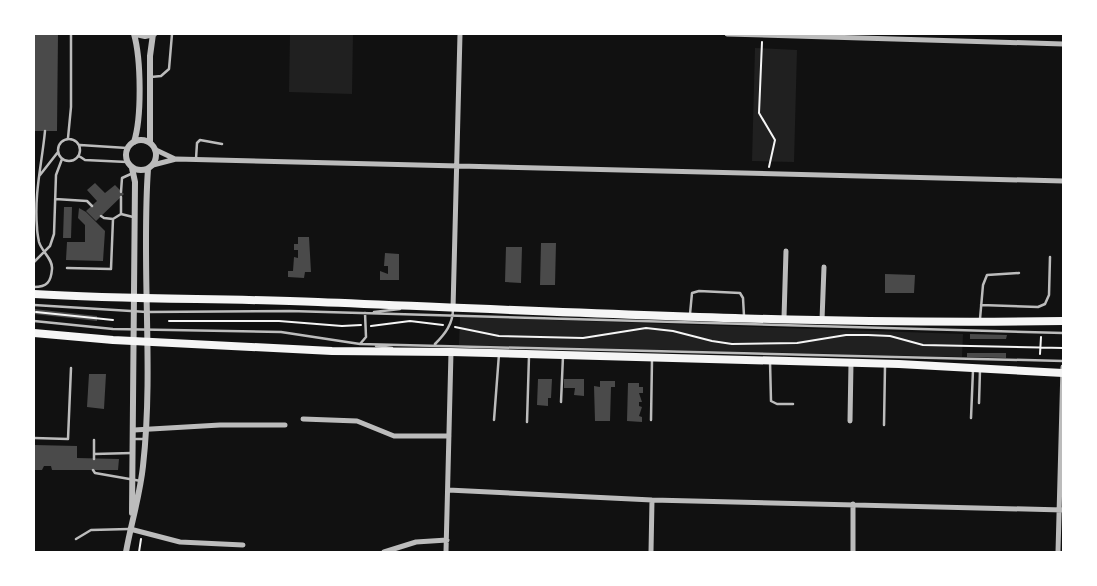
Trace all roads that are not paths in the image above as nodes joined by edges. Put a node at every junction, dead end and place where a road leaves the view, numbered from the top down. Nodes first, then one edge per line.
1 (71, 34) edge
2 (135, 34) edge
3 (154, 34) edge
4 (172, 34) edge
5 (460, 34) edge
6 (727, 34) edge
7 (762, 35) edge
8 (1063, 44) edge
9 (150, 77) junction
10 (45, 131) dead end
11 (68, 138) junction
12 (134, 142) junction
13 (150, 142) junction
14 (222, 144) dead end
15 (80, 145) junction
16 (127, 148) junction
17 (156, 150) junction
18 (58, 152) junction
19 (79, 156) junction
20 (62, 159) junction
21 (176, 159) junction
22 (196, 159) junction
23 (150, 167) junction
24 (457, 167) junction
25 (131, 168) junction
26 (39, 176) junction
27 (1063, 181) edge
28 (121, 192) dead end
29 (122, 197) dead end
30 (55, 199) junction
31 (92, 206) dead end
32 (120, 214) junction
33 (101, 216) dead end
34 (135, 217) junction
35 (113, 218) junction
36 (786, 251) dead end
37 (44, 253) junction
38 (1050, 257) dead end
39 (34, 262) edge
40 (824, 267) dead end
41 (67, 268) dead end
42 (1019, 273) dead end
43 (34, 287) edge
44 (34, 294) edge
45 (134, 300) junction
46 (147, 300) junction
47 (34, 305) edge
48 (981, 305) junction
49 (417, 307) junction
50 (134, 311) junction
51 (147, 312) junction
52 (365, 313) junction
53 (453, 313) junction
54 (690, 316) junction
55 (744, 317) junction
56 (784, 318) junction
57 (34, 320) edge
58 (822, 320) junction
59 (980, 321) junction
60 (1063, 322) edge
61 (134, 329) junction
62 (148, 330) junction
63 (1063, 332) edge
64 (34, 335) edge
65 (134, 341) junction
66 (148, 342) junction
67 (360, 344) junction
68 (435, 344) junction
69 (421, 352) junction
70 (451, 352) junction
71 (499, 353) junction
72 (529, 354) junction
73 (563, 355) junction
74 (652, 357) junction
75 (770, 361) junction
76 (1063, 361) edge
77 (851, 363) junction
78 (885, 364) junction
79 (1063, 366) edge
80 (71, 368) dead end
81 (976, 370) junction
82 (1063, 373) edge
83 (561, 402) dead end
84 (979, 403) dead end
85 (794, 404) dead end
86 (971, 418) dead end
87 (303, 419) dead end
88 (494, 420) dead end
89 (651, 420) dead end
90 (850, 421) dead end
91 (527, 422) dead end
92 (285, 425) dead end
93 (884, 425) dead end
94 (146, 429) junction
95 (134, 430) junction
96 (449, 436) junction
97 (34, 438) edge
98 (134, 439) junction
99 (145, 439) junction
100 (94, 440) dead end
101 (132, 453) junction
102 (94, 454) junction
103 (94, 459) dead end
104 (93, 470) dead end
105 (132, 479) junction
106 (141, 481) junction
107 (448, 490) junction
108 (652, 500) junction
109 (853, 504) junction
110 (1061, 510) edge
111 (132, 518) junction
112 (130, 529) junction
113 (76, 539) dead end
114 (447, 540) junction
115 (243, 545) dead end
116 (126, 552) edge
117 (384, 552) edge
118 (446, 552) edge
119 (651, 552) edge
120 (853, 552) edge
121 (1058, 552) edge

1 - 11 lane
2 - 3 street
2 - 12 street
3 - 9 street
4 - 9 lane
5 - 24 street
6 - 7 street
7 - 8 street
9 - 13 street
10 - 26 lane
11 - 15 lane
11 - 18 lane
12 - 13 street
12 - 16 street
13 - 17 street
14 - 22 lane
15 - 16 lane
15 - 19 lane
16 - 25 street
17 - 21 street
17 - 23 street
18 - 20 lane
18 - 26 lane
19 - 20 lane
19 - 25 lane
20 - 30 lane
21 - 22 street
21 - 23 street
22 - 24 street
23 - 25 street
23 - 46 street
24 - 27 street
24 - 53 street
25 - 28 lane
25 - 34 street
26 - 37 lane
29 - 32 lane
30 - 31 lane
30 - 37 lane
32 - 34 lane
32 - 35 lane
33 - 35 lane
34 - 45 street
35 - 41 lane
36 - 56 street
37 - 39 lane
37 - 43 lane
38 - 48 lane
40 - 58 street
42 - 48 lane
44 - 45 main road
45 - 46 main road
45 - 50 street
46 - 49 main road
46 - 51 street
47 - 50 lane
48 - 59 lane
49 - 52 lane
49 - 53 main road
50 - 51 lane
50 - 61 street
51 - 52 lane
51 - 62 street
52 - 53 lane
52 - 67 lane
53 - 54 main road
53 - 63 lane
53 - 68 lane
54 - 55 main road
54 - 55 lane
55 - 56 main road
56 - 58 main road
57 - 61 lane
58 - 59 main road
59 - 60 main road
61 - 62 lane
61 - 65 street
62 - 66 street
62 - 67 lane
64 - 65 main road
65 - 66 main road
65 - 95 street
66 - 69 main road
66 - 94 street
67 - 68 lane
67 - 69 lane
68 - 76 lane
69 - 70 main road
70 - 71 main road
70 - 96 street
71 - 72 main road
71 - 88 lane
72 - 73 main road
72 - 91 lane
73 - 74 main road
73 - 83 lane
74 - 75 main road
74 - 89 lane
75 - 77 main road
75 - 85 lane
77 - 78 main road
77 - 90 street
78 - 81 main road
78 - 93 lane
79 - 82 street
80 - 97 lane
81 - 82 main road
81 - 84 lane
81 - 86 lane
82 - 110 street
87 - 96 street
92 - 94 street
94 - 95 street
94 - 99 street
95 - 98 street
96 - 107 street
98 - 99 lane
98 - 101 street
99 - 106 street
100 - 102 lane
101 - 102 lane
101 - 105 street
102 - 103 lane
104 - 105 lane
105 - 106 lane
105 - 111 street
106 - 111 street
107 - 108 street
107 - 114 street
108 - 109 street
108 - 119 street
109 - 110 street
109 - 120 street
110 - 121 street
111 - 112 street
112 - 113 lane
112 - 115 street
112 - 116 street
114 - 117 street
114 - 118 street

